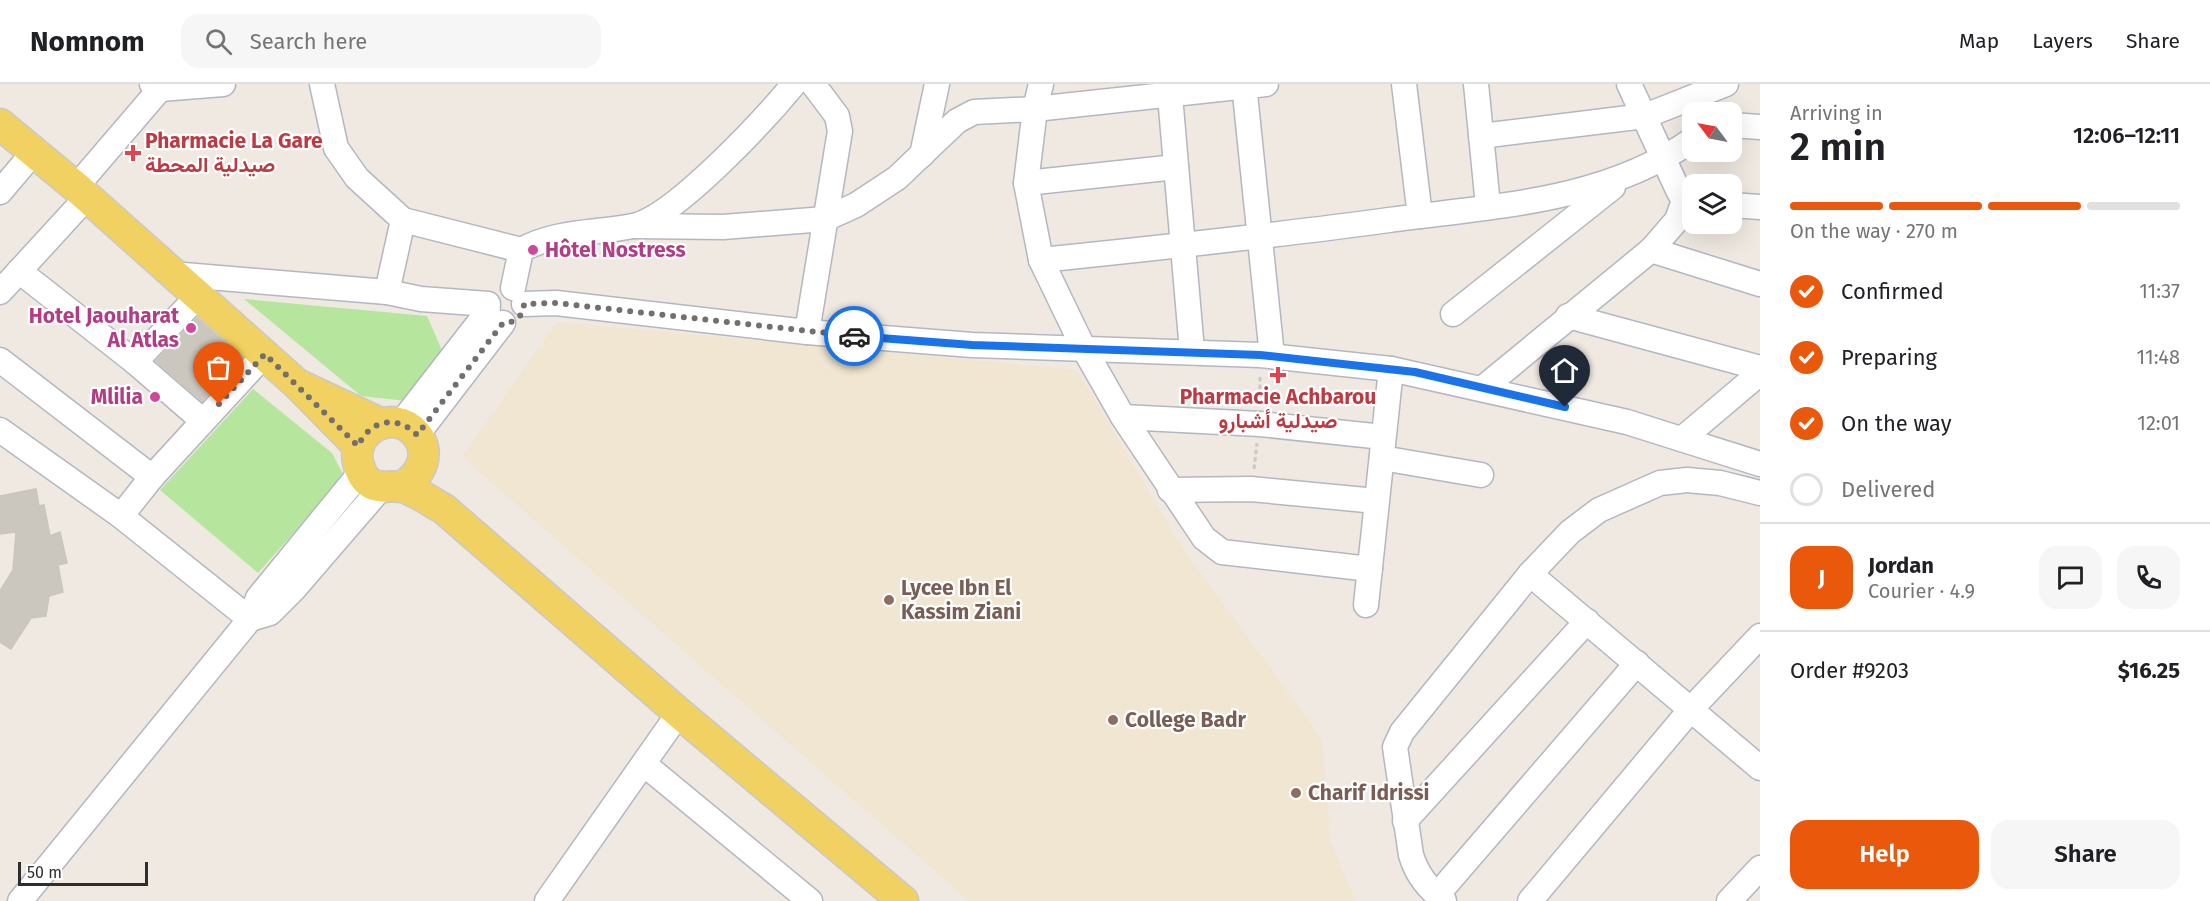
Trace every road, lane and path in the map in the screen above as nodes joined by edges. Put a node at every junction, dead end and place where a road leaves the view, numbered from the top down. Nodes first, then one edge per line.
1 (223, 84) edge
2 (322, 84) edge
3 (794, 84) edge
4 (813, 84) edge
5 (938, 84) edge
6 (1041, 84) edge
7 (1404, 84) edge
8 (1476, 84) edge
9 (1629, 84) edge
10 (1726, 84) edge
11 (1252, 85) edge
12 (156, 87) edge
13 (1170, 89) edge
14 (1035, 109) junction
15 (1645, 116) junction
16 (0, 124) edge
17 (1742, 126) edge
18 (1760, 127) edge
19 (1481, 136) junction
20 (1682, 147) edge
21 (33, 153) junction
22 (922, 155) junction
23 (1665, 159) junction
24 (1176, 167) junction
25 (1625, 177) junction
26 (1026, 183) junction
27 (1682, 191) edge
28 (0, 192) edge
29 (82, 192) junction
30 (1488, 206) junction
31 (1742, 206) edge
32 (1760, 207) edge
33 (1682, 212) edge
34 (1420, 216) junction
35 (825, 219) junction
36 (403, 220) junction
37 (635, 226) junction
38 (1259, 238) junction
39 (1183, 246) junction
40 (521, 250) junction
41 (1651, 250) junction
42 (1041, 260) junction
43 (19, 271) junction
44 (172, 274) junction
45 (1760, 284) edge
46 (0, 292) edge
47 (387, 292) junction
48 (198, 296) junction
49 (519, 296) junction
50 (493, 313) junction
51 (1453, 314) dead end
52 (1569, 316) junction
53 (807, 332) junction
54 (1083, 347) junction
55 (1192, 351) junction
56 (265, 354) junction
57 (1272, 356) junction
58 (0, 360) edge
59 (135, 362) junction
60 (1760, 368) edge
61 (1391, 369) junction
62 (1760, 373) edge
63 (297, 384) junction
64 (1483, 388) junction
65 (1123, 417) junction
66 (203, 421) junction
67 (399, 427) junction
68 (0, 430) edge
69 (1682, 439) junction
70 (1383, 448) junction
71 (1760, 464) edge
72 (422, 465) junction
73 (375, 473) junction
74 (1481, 475) dead end
75 (152, 477) junction
76 (1170, 490) junction
77 (1760, 493) edge
78 (1376, 501) junction
79 (444, 509) junction
80 (121, 516) junction
81 (1370, 569) junction
82 (1530, 574) junction
83 (1366, 605) dead end
84 (250, 619) junction
85 (1587, 621) junction
86 (1760, 636) edge
87 (1637, 663) junction
88 (1692, 708) junction
89 (679, 713) junction
90 (644, 764) junction
91 (1760, 768) edge
92 (1405, 821) junction
93 (1760, 867) edge
94 (888, 896) edge
95 (1441, 898) edge
96 (20, 901) edge
97 (547, 901) edge
98 (810, 901) edge
99 (1530, 901) edge
100 (1730, 901) edge

1 - 12 street
2 - 36 street
3 - 37 street
4 - 35 street
5 - 22 street
6 - 14 street
7 - 34 street
8 - 19 street
9 - 15 street
10 - 15 street
11 - 13 street
11 - 38 street
12 - 29 street
13 - 14 street
13 - 24 street
14 - 22 street
14 - 26 street
15 - 19 street
15 - 23 street
16 - 21 main road
17 - 18 street
19 - 30 street
20 - 23 street
21 - 28 street
21 - 29 main road
22 - 35 street
23 - 25 street
23 - 27 street
24 - 26 street
24 - 39 street
25 - 30 street
25 - 51 street
26 - 42 street
29 - 43 street
29 - 44 main road
30 - 34 street
31 - 32 street
33 - 41 street
34 - 38 street
35 - 37 street
35 - 53 street
36 - 40 street
36 - 47 street
37 - 40 street
38 - 39 street
38 - 57 street
39 - 42 street
39 - 55 street
40 - 49 street
41 - 45 street
41 - 52 street
42 - 54 street
43 - 46 street
43 - 59 street
44 - 47 street
44 - 48 main road
47 - 50 street
48 - 56 main road
48 - 59 street
49 - 50 street
49 - 50 street
49 - 53 street
50 - 67 street
52 - 60 street
52 - 64 street
53 - 54 street
54 - 55 street
54 - 65 street
55 - 57 street
56 - 63 main road
56 - 66 street
57 - 61 street
58 - 75 street
59 - 66 street
61 - 64 street
61 - 70 street
62 - 69 street
63 - 67 main road
63 - 73 main road
64 - 69 street
65 - 70 street
65 - 76 street
66 - 75 street
67 - 72 main road
67 - 73 main road
68 - 80 street
69 - 71 street
70 - 74 street
70 - 78 street
72 - 73 main road
72 - 79 main road
73 - 79 main road
73 - 84 street
75 - 80 street
76 - 78 street
76 - 81 street
77 - 82 street
78 - 81 street
79 - 89 main road
80 - 84 street
81 - 83 street
82 - 85 street
82 - 92 street
84 - 96 street
85 - 87 street
85 - 92 street
86 - 88 street
87 - 88 street
87 - 95 street
88 - 91 street
88 - 99 street
89 - 90 street
89 - 94 main road
90 - 97 street
90 - 98 street
92 - 95 street
93 - 100 street

